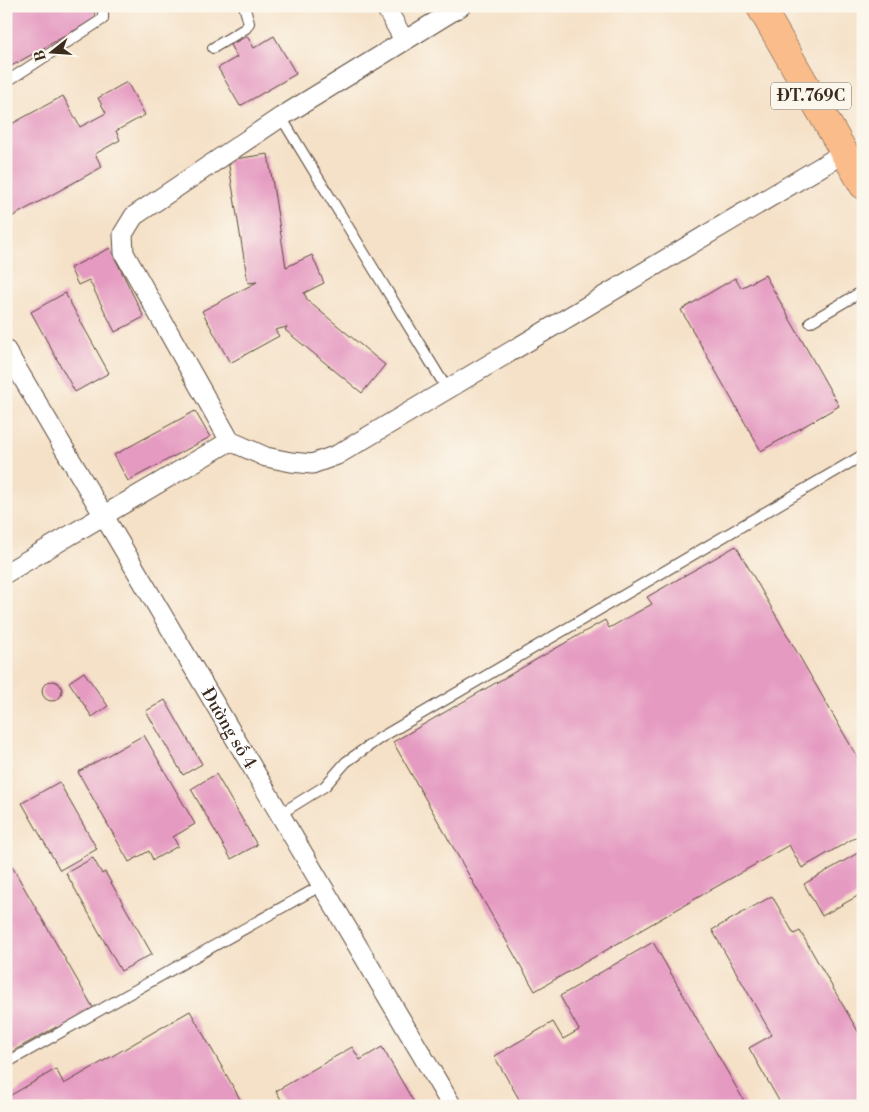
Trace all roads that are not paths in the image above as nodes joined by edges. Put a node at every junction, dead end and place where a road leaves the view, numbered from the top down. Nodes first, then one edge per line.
1 (103, 6) edge
2 (244, 6) edge
3 (385, 6) edge
4 (461, 6) edge
5 (760, 6) edge
6 (404, 40) junction
7 (213, 48) dead end
8 (6, 82) edge
9 (281, 117) junction
10 (844, 153) junction
11 (863, 185) edge
12 (863, 291) edge
13 (810, 322) dead end
14 (6, 350) edge
15 (447, 389) junction
16 (230, 441) junction
17 (863, 455) edge
18 (103, 516) junction
19 (6, 573) edge
20 (280, 814) junction
21 (322, 885) junction
22 (6, 1063) edge
23 (452, 1106) edge

1 - 8 lane
2 - 7 lane
3 - 6 street
4 - 6 street
5 - 10 main road, ĐT.769C
6 - 9 street
9 - 15 lane
9 - 16 street
10 - 11 main road, ĐT.769C
10 - 15 street
12 - 13 lane
14 - 18 street, Đường số 4
15 - 16 street
16 - 18 street
17 - 20 lane
18 - 19 street
18 - 20 street, Đường số 4
20 - 21 street, Đường số 4
21 - 22 lane
21 - 23 street, Đường số 4

